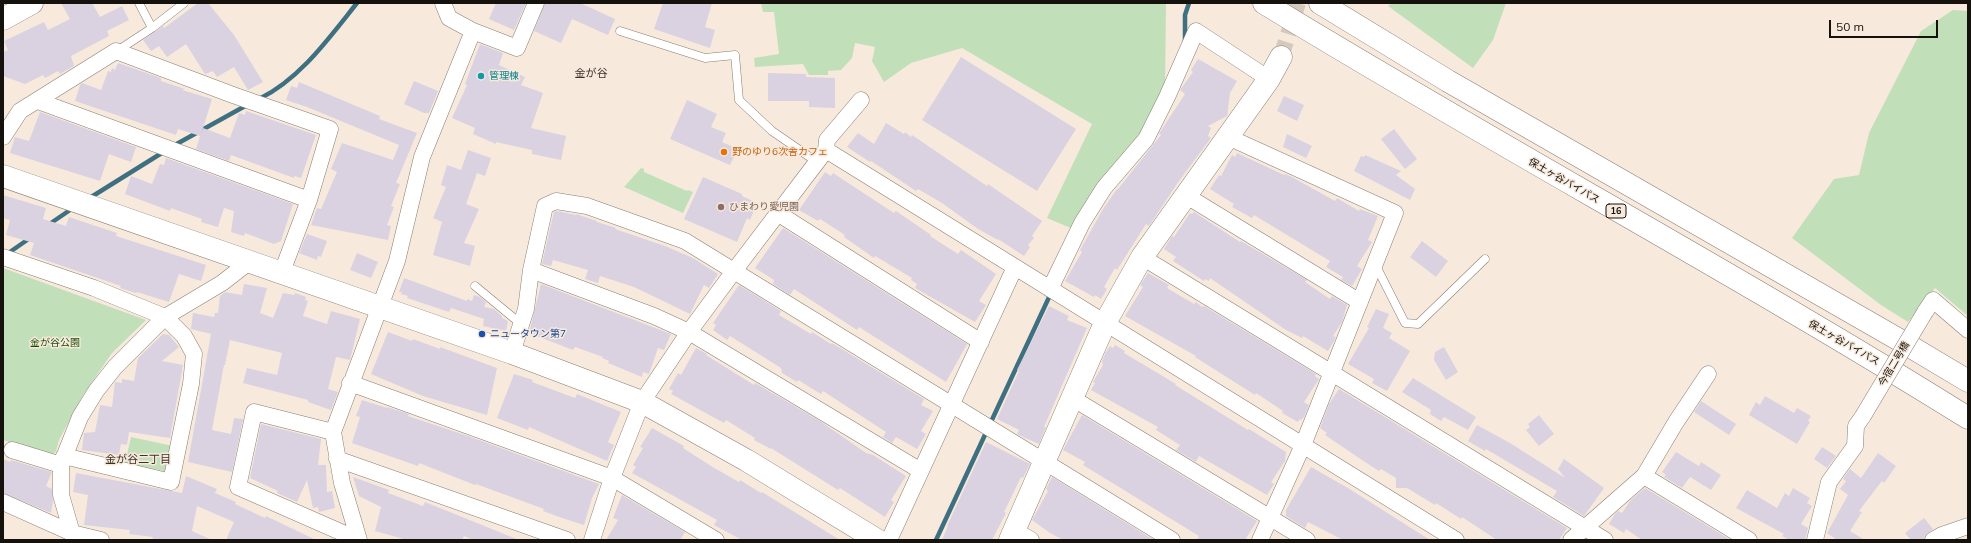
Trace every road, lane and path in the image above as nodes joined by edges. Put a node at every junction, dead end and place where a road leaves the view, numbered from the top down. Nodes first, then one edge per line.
1 (32, 3) edge
2 (139, 3) edge
3 (184, 3) edge
4 (443, 3) edge
5 (536, 3) edge
6 (1264, 3) edge
7 (1320, 3) edge
8 (4, 18) edge
9 (152, 28) junction
10 (473, 31) junction
11 (620, 31) dead end
12 (116, 51) junction
13 (1281, 57) tunnel mouth
14 (1269, 79) junction
15 (861, 100) dead end
16 (38, 101) junction
17 (3, 137) edge
18 (1228, 137) junction
19 (821, 156) junction
20 (3, 176) edge
21 (1185, 195) junction
22 (309, 200) junction
23 (779, 214) junction
24 (3, 257) edge
25 (1142, 257) junction
26 (1485, 259) dead end
27 (249, 262) junction
28 (1375, 264) junction
29 (1015, 267) junction
30 (531, 270) junction
31 (734, 271) junction
32 (282, 272) junction
33 (475, 286) dead end
34 (1050, 289) junction
35 (1360, 302) junction
36 (379, 308) junction
37 (165, 317) junction
38 (1105, 323) junction
39 (521, 324) junction
40 (1968, 330) edge
41 (689, 332) junction
42 (980, 342) junction
43 (512, 353) junction
44 (1332, 373) junction
45 (1708, 374) dead end
46 (1968, 381) edge
47 (350, 383) junction
48 (1072, 398) junction
49 (642, 402) junction
50 (951, 405) junction
51 (1968, 418) edge
52 (333, 432) junction
53 (1303, 445) junction
54 (12, 450) dead end
55 (337, 459) junction
56 (62, 460) junction
57 (1045, 462) junction
58 (921, 470) junction
59 (1644, 476) junction
60 (612, 478) junction
61 (3, 502) edge
62 (1270, 518) junction
63 (1968, 526) edge
64 (1585, 527) junction
65 (533, 534) edge
66 (1018, 536) edge
67 (73, 537) edge
68 (101, 540) edge
69 (359, 540) edge
70 (567, 540) edge
71 (592, 540) edge
72 (716, 540) edge
73 (877, 540) edge
74 (889, 540) edge
75 (1172, 540) edge
76 (1260, 540) edge
77 (1307, 540) edge
78 (1456, 540) edge
79 (1571, 540) edge
80 (1605, 540) edge
81 (1749, 540) edge
82 (1815, 540) edge
83 (1933, 540) edge

1 - 8 main road
2 - 9 lane
3 - 9 lane
4 - 10 street
5 - 10 street
6 - 51 main road, 保土ヶ谷バイパス / 16
7 - 46 main road
9 - 12 lane
10 - 36 street
11 - 19 lane
12 - 16 street
12 - 22 street
13 - 14 main road
14 - 18 main road
14 - 34 street
15 - 19 street
16 - 17 street
16 - 22 street
18 - 21 main road
18 - 28 street
19 - 23 street
19 - 29 street
20 - 27 main road
21 - 25 main road
21 - 35 street
22 - 32 street
23 - 31 street
23 - 42 street
24 - 37 street
25 - 38 main road
25 - 44 street
26 - 28 lane
27 - 32 main road
27 - 37 street
28 - 35 street
29 - 34 street
29 - 42 street
30 - 31 street
30 - 39 street
30 - 41 street
31 - 41 street
31 - 50 street
32 - 36 main road
33 - 39 lane
34 - 38 street
35 - 44 street
36 - 43 main road
36 - 47 street
37 - 56 street
37 - 56 street
38 - 48 main road
38 - 53 street
39 - 43 street
40 - 82 street, 今宿二号橋, bridge
41 - 49 street
41 - 58 street
42 - 50 street
43 - 49 main road
44 - 53 street
44 - 64 street
45 - 59 street
47 - 52 street
47 - 60 street
48 - 57 main road
48 - 62 street
49 - 60 street
49 - 73 main road
50 - 57 street
50 - 58 street
52 - 55 street
52 - 69 street
53 - 62 street
53 - 78 street
54 - 56 street
55 - 65 street
55 - 69 street
56 - 67 street
57 - 66 main road
57 - 75 street
58 - 74 street
59 - 64 street
59 - 81 street
60 - 71 street
60 - 72 street
61 - 67 street
62 - 76 street
62 - 77 street
63 - 83 street
64 - 79 street
64 - 80 street
65 - 70 street
67 - 68 street

